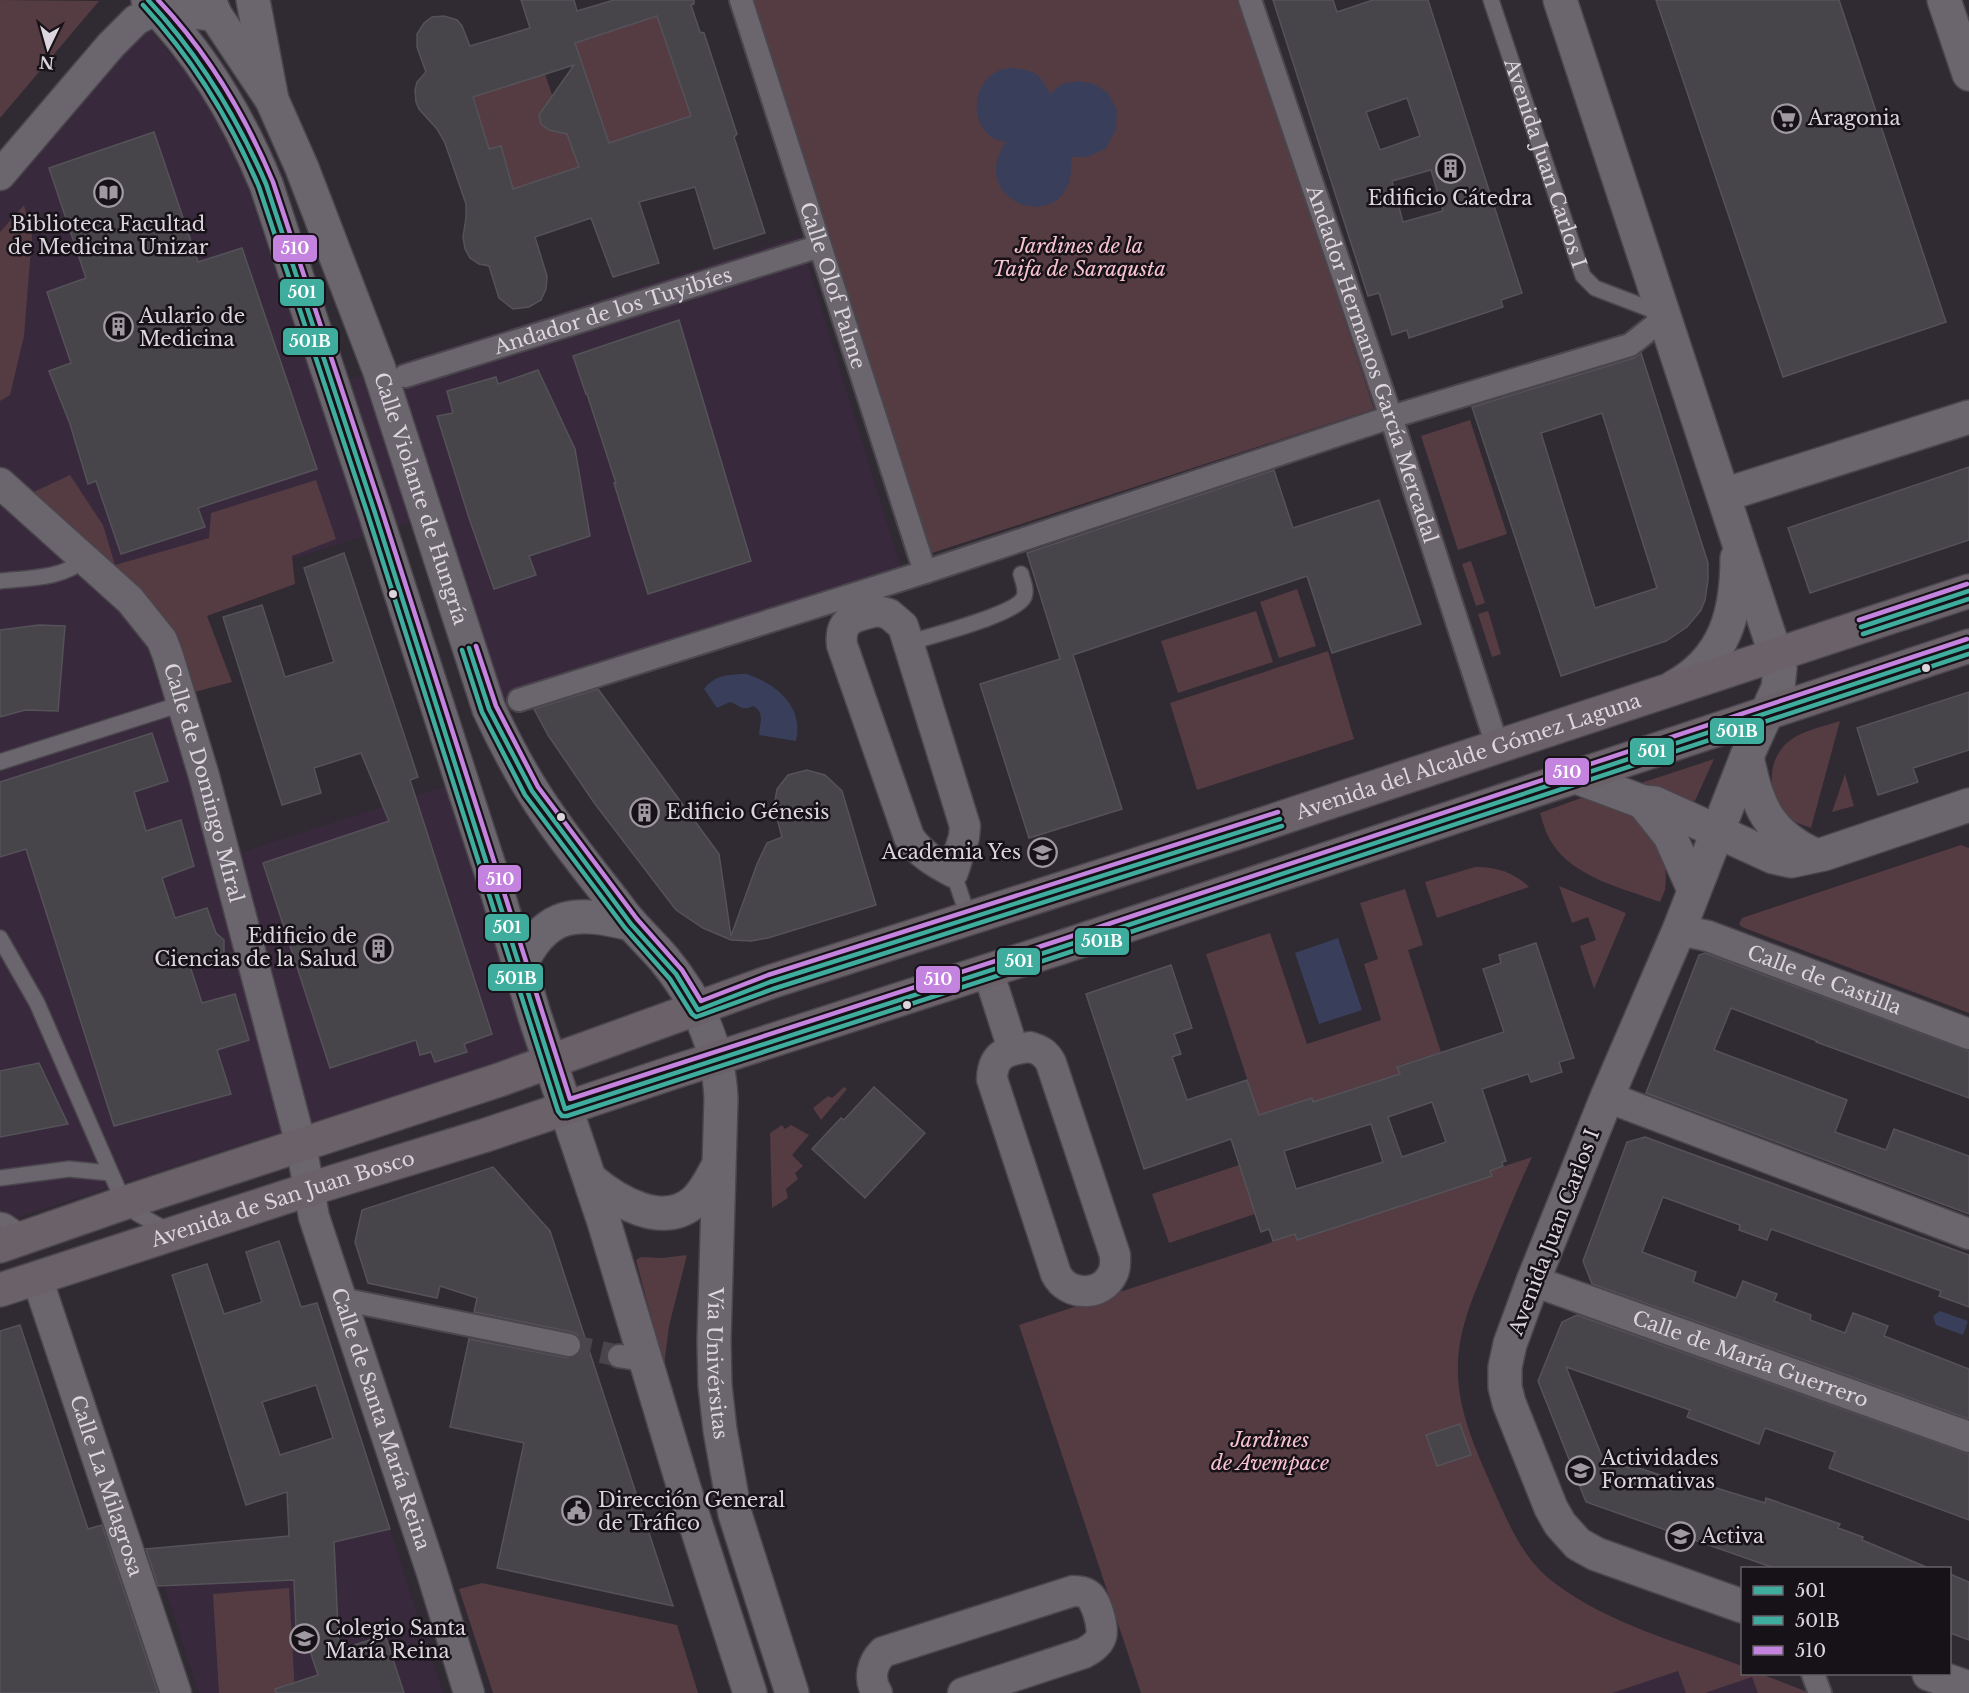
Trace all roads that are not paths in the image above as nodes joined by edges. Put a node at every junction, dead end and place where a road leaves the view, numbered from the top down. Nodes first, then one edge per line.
1 (253, 0) edge
2 (741, 0) edge
3 (1250, 0) edge
4 (1491, 0) edge
5 (1560, 0) edge
6 (1944, 0) edge
7 (152, 5) edge
8 (213, 8) edge
9 (1969, 74) edge
10 (272, 100) junction
11 (0, 175) edge
12 (820, 246) junction
13 (1663, 316) junction
14 (405, 376) dead end
15 (1391, 417) junction
16 (1969, 417) edge
17 (0, 483) edge
18 (1724, 495) junction
19 (1736, 532) junction
20 (84, 559) junction
21 (925, 572) junction
22 (1021, 574) dead end
23 (0, 581) edge
24 (1969, 591) edge
25 (908, 643) junction
26 (1969, 646) edge
27 (1778, 661) junction
28 (1669, 690) junction
29 (1822, 695) junction
30 (519, 700) dead end
31 (181, 704) junction
32 (1765, 715) junction
33 (1492, 730) dead end
34 (1747, 756) junction
35 (0, 762) edge
36 (1576, 777) junction
37 (1643, 802) junction
38 (1969, 805) edge
39 (1719, 831) junction
40 (1815, 855) junction
41 (953, 872) junction
42 (1694, 890) junction
43 (969, 919) junction
44 (631, 924) junction
45 (1679, 930) junction
46 (0, 938) edge
47 (520, 966) junction
48 (988, 971) junction
49 (702, 1017) junction
50 (1969, 1034) edge
51 (1013, 1049) junction
52 (716, 1060) junction
53 (557, 1084) junction
54 (1607, 1097) junction
55 (301, 1145) junction
56 (718, 1166) junction
57 (110, 1173) junction
58 (0, 1178) edge
59 (590, 1179) junction
60 (310, 1189) junction
61 (124, 1203) junction
62 (0, 1220) edge
63 (174, 1233) junction
64 (1969, 1234) edge
65 (14, 1241) edge
66 (37, 1278) junction
67 (1533, 1281) junction
68 (0, 1290) edge
69 (341, 1299) junction
70 (569, 1345) tunnel mouth
71 (1969, 1437) edge
72 (1741, 1605) edge
73 (1814, 1675) edge
74 (1932, 1675) edge
75 (1969, 1688) edge
76 (870, 1692) edge
77 (176, 1693) edge
78 (469, 1693) edge
79 (750, 1693) edge
80 (792, 1693) edge
81 (963, 1693) edge
82 (1820, 1693) edge

1 - 10 main road, Calle Violante de Hungría
2 - 12 street, Calle Olof Palme
3 - 15 street, Andador Hermanos García Mercadal
4 - 13 lane, Avenida Juan Carlos I
5 - 13 main road
6 - 9 main road
7 - 8 street
7 - 11 street
7 - 47 main road
8 - 10 main road, Calle Violante de Hungría
10 - 44 main road, Calle Violante de Hungría
12 - 14 street, Andador de los Tuyibíes
12 - 21 street, Calle Olof Palme
13 - 15 street
13 - 18 main road
15 - 21 street
15 - 33 street, Andador Hermanos García Mercadal
16 - 18 main road
17 - 20 street, Calle de Domingo Miral
18 - 19 main road
19 - 27 main road
19 - 28 main road, Avenida del Alcalde Gómez Laguna
20 - 23 lane
20 - 31 street, Calle de Domingo Miral
21 - 30 street
22 - 25 lane
24 - 27 main road, Avenida del Alcalde Gómez Laguna
25 - 41 street
25 - 41 street
26 - 29 main road
27 - 28 main road, Avenida del Alcalde Gómez Laguna
27 - 29 main road
27 - 32 main road, Avenida Juan Carlos I
28 - 43 main road, Avenida del Alcalde Gómez Laguna
29 - 32 main road
31 - 35 lane
31 - 55 street, Calle de Domingo Miral
32 - 34 main road, Avenida Juan Carlos I
32 - 36 main road
34 - 39 main road, Avenida Juan Carlos I
34 - 40 main road
36 - 37 main road
36 - 48 main road
37 - 39 main road
37 - 42 main road
38 - 40 main road
39 - 40 main road
39 - 42 main road, Avenida Juan Carlos I
41 - 43 lane
42 - 45 main road, Avenida Juan Carlos I
43 - 49 main road, Avenida del Alcalde Gómez Laguna
44 - 47 main road
44 - 49 main road, Calle Violante de Hungría
45 - 50 street, Calle de Castilla
45 - 54 main road, Avenida Juan Carlos I
46 - 57 lane
47 - 53 main road
48 - 51 street
48 - 52 main road
49 - 52 main road, Vía Univérsitas
49 - 53 main road, Avenida del Alcalde Gómez Laguna
51 - 51 street
52 - 53 main road
52 - 56 main road, Vía Univérsitas
53 - 55 main road
53 - 59 main road
53 - 60 main road, Avenida de San Juan Bosco
54 - 64 street
54 - 67 main road, Avenida Juan Carlos I
55 - 60 street, Calle de Santa María Reina
55 - 61 main road
56 - 59 main road
56 - 80 main road, Vía Univérsitas
57 - 58 lane
57 - 61 lane
59 - 79 main road
60 - 63 main road, Avenida de San Juan Bosco
60 - 69 street, Calle de Santa María Reina
61 - 63 lane
61 - 65 main road
62 - 65 lane
63 - 66 main road, Avenida de San Juan Bosco
66 - 68 main road, Avenida de San Juan Bosco
66 - 77 street, Calle La Milagrosa
67 - 71 street, Calle de María Guerrero
67 - 72 main road, Avenida Juan Carlos I
69 - 70 street
69 - 78 street, Calle de Santa María Reina
73 - 82 street
74 - 75 main road
76 - 81 street

